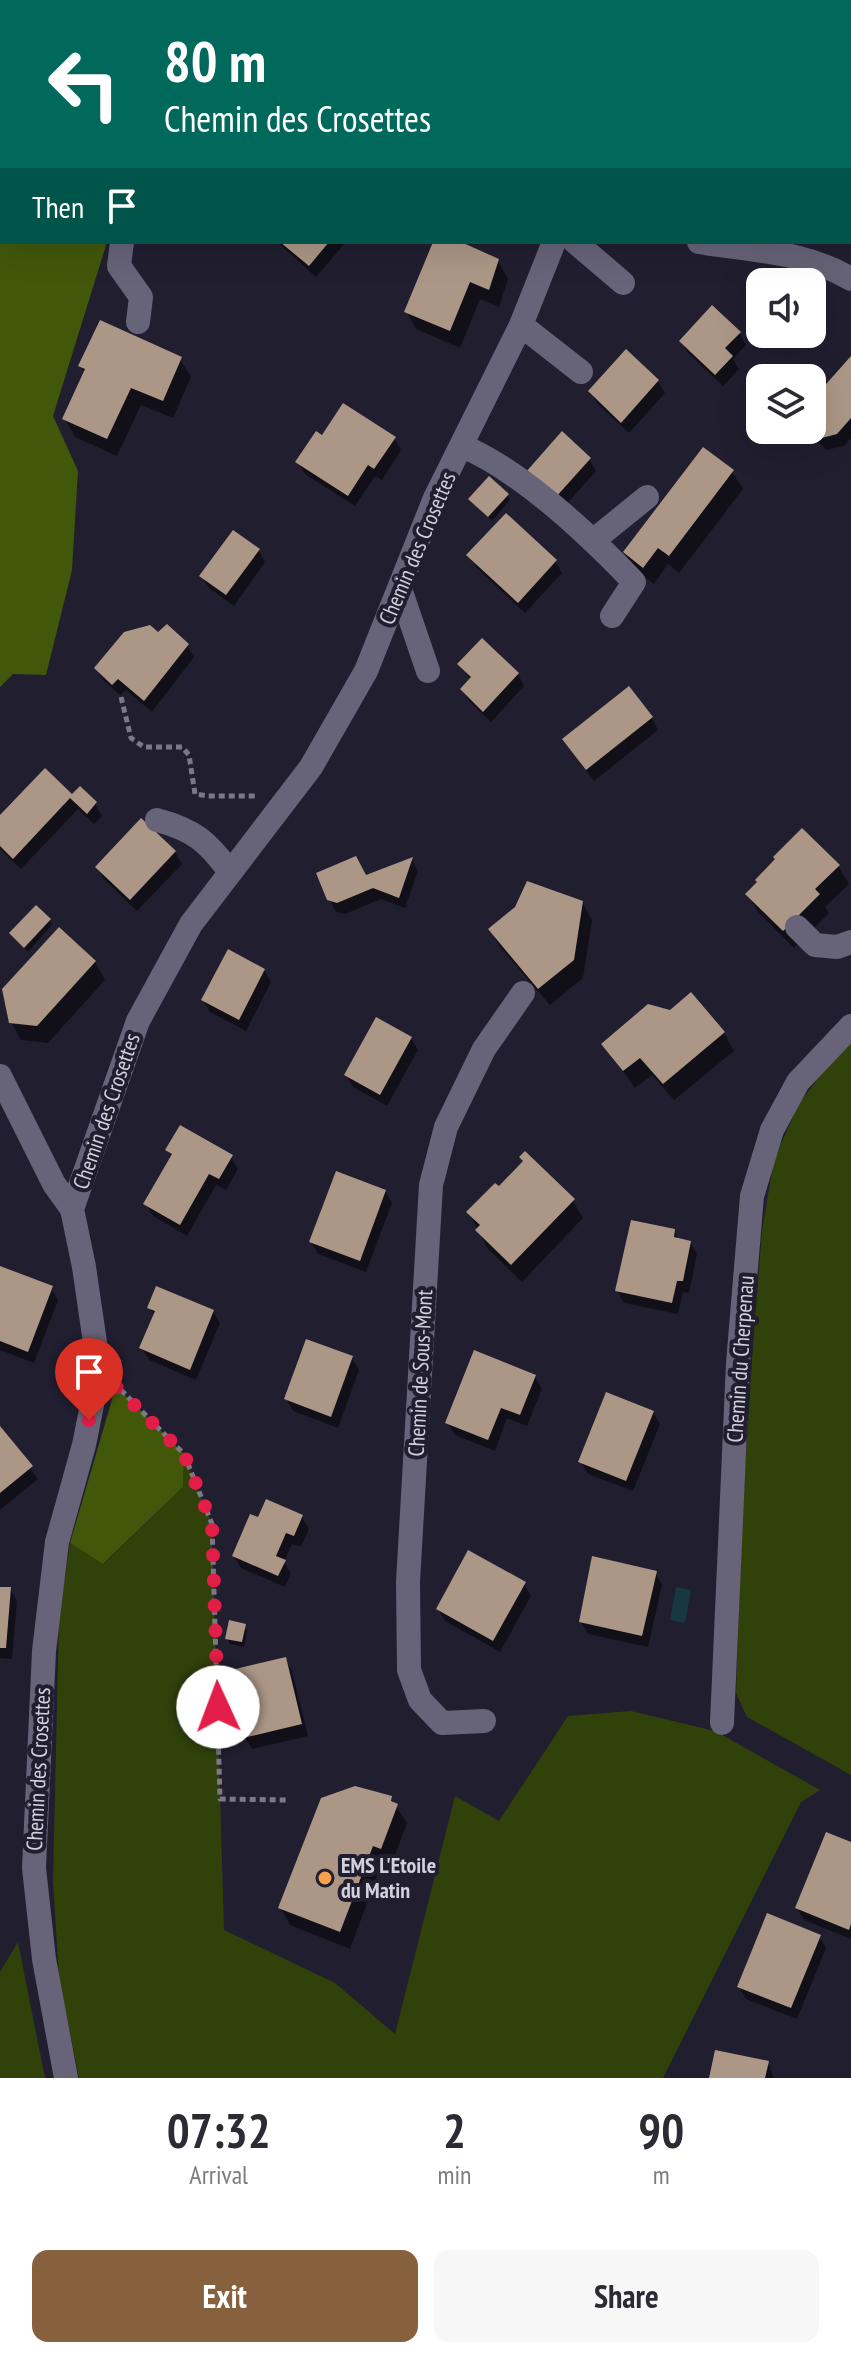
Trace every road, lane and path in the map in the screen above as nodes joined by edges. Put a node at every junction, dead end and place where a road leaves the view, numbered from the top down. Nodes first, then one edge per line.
1 (122, 244) edge
2 (557, 244) edge
3 (559, 244) edge
4 (713, 244) edge
5 (851, 279) edge
6 (623, 283) dead end
7 (138, 322) dead end
8 (521, 325) junction
9 (581, 372) dead end
10 (462, 446) junction
11 (647, 497) dead end
12 (594, 540) junction
13 (400, 589) junction
14 (612, 616) dead end
15 (428, 671) dead end
16 (121, 697) dead end
17 (277, 810) junction
18 (157, 820) dead end
19 (230, 872) junction
20 (797, 927) dead end
21 (851, 942) edge
22 (523, 993) dead end
23 (851, 1026) edge
24 (0, 1076) edge
25 (72, 1209) junction
26 (99, 1370) junction
27 (484, 1721) dead end
28 (722, 1723) dead end
29 (287, 1800) dead end
30 (66, 2078) edge

1 - 7 street
2 - 8 street, Chemin des Crosettes
3 - 6 street
4 - 5 street
8 - 9 street
8 - 10 street, Chemin des Crosettes
10 - 12 street
10 - 13 street, Chemin des Crosettes
11 - 12 street
12 - 14 street
13 - 15 street
13 - 17 street, Chemin des Crosettes
16 - 17 path
17 - 19 street, Chemin des Crosettes
18 - 19 street
19 - 25 street, Chemin des Crosettes
20 - 21 street
22 - 27 street, Chemin de Sous-Mont
23 - 28 street, Chemin du Cherpenau
24 - 25 street
25 - 26 street, Chemin des Crosettes
26 - 29 path
26 - 30 street, Chemin des Crosettes

